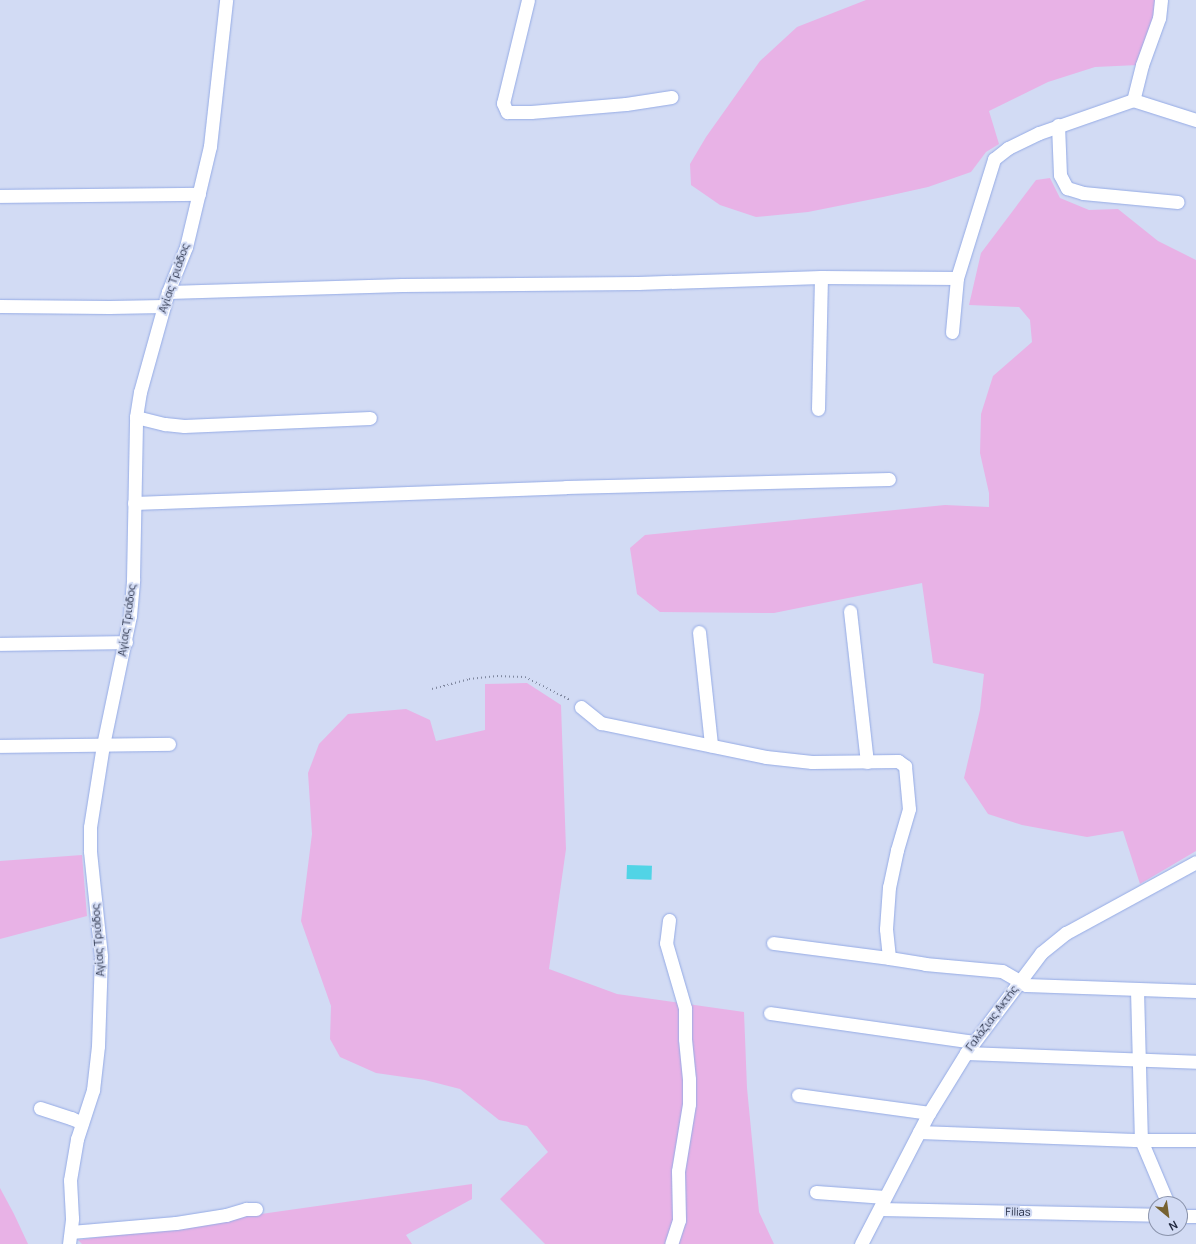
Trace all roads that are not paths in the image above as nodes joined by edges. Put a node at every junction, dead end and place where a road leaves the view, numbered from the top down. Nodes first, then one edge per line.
1 (226, 0) edge
2 (528, 0) edge
3 (1161, 0) edge
4 (671, 97) dead end
5 (1133, 100) junction
6 (1196, 120) edge
7 (1058, 125) junction
8 (199, 194) junction
9 (0, 196) edge
10 (1178, 202) dead end
11 (821, 277) junction
12 (957, 278) junction
13 (168, 292) junction
14 (0, 306) edge
15 (164, 306) junction
16 (952, 332) dead end
17 (818, 409) dead end
18 (136, 417) junction
19 (370, 418) dead end
20 (889, 479) dead end
21 (134, 503) junction
22 (850, 611) dead end
23 (699, 632) dead end
24 (126, 642) junction
25 (0, 644) edge
26 (581, 707) road end
27 (169, 744) dead end
28 (103, 745) junction
29 (712, 745) junction
30 (0, 746) edge
31 (868, 762) junction
32 (1196, 862) edge
33 (669, 920) dead end
34 (773, 943) dead end
35 (889, 958) junction
36 (1019, 983) junction
37 (1137, 990) junction
38 (1196, 991) edge
39 (770, 1013) dead end
40 (969, 1047) junction
41 (1139, 1061) junction
42 (1196, 1062) edge
43 (798, 1095) dead end
44 (40, 1108) dead end
45 (929, 1113) junction
46 (82, 1123) junction
47 (919, 1132) junction
48 (1141, 1140) junction
49 (1196, 1140) edge
50 (816, 1192) dead end
51 (1165, 1196) edge
52 (883, 1203) junction
53 (256, 1209) dead end
54 (1148, 1215) edge
55 (70, 1238) edge
56 (671, 1244) edge
57 (861, 1244) edge

1 - 8 street, Αγίας Τριάδος
2 - 4 street
3 - 5 street
5 - 6 street
5 - 7 street
7 - 10 street
7 - 12 street
8 - 9 street
8 - 13 street, Αγίας Τριάδος
11 - 12 street
11 - 13 street
11 - 17 street
12 - 16 street
13 - 15 street, Αγίας Τριάδος
14 - 15 street
15 - 18 street, Αγίας Τριάδος
18 - 19 street
18 - 21 street, Αγίας Τριάδος
20 - 21 street
21 - 24 street, Αγίας Τριάδος
22 - 31 street
23 - 29 street
24 - 25 street
24 - 28 street, Αγίας Τριάδος
26 - 29 street
27 - 28 street
28 - 30 street
28 - 46 street, Αγίας Τριάδος
29 - 31 street
31 - 35 street
32 - 36 street, Γαλάζιας Ακτής
33 - 56 street
34 - 35 street
35 - 36 street
36 - 37 street
36 - 40 street, Γαλάζιας Ακτής
37 - 38 street
37 - 41 street
39 - 40 street
40 - 41 street
40 - 45 street, Γαλάζιας Ακτής
41 - 42 street
41 - 48 street
43 - 45 street
44 - 46 street
45 - 47 street, Γαλάζιας Ακτής
46 - 55 street, Αγίας Τριάδος
47 - 48 street
47 - 52 street, Γαλάζιας Ακτής
48 - 49 street
48 - 51 street
50 - 52 street, Filias
52 - 54 street, Filias
52 - 57 street, Γαλάζιας Ακτής
53 - 55 street

